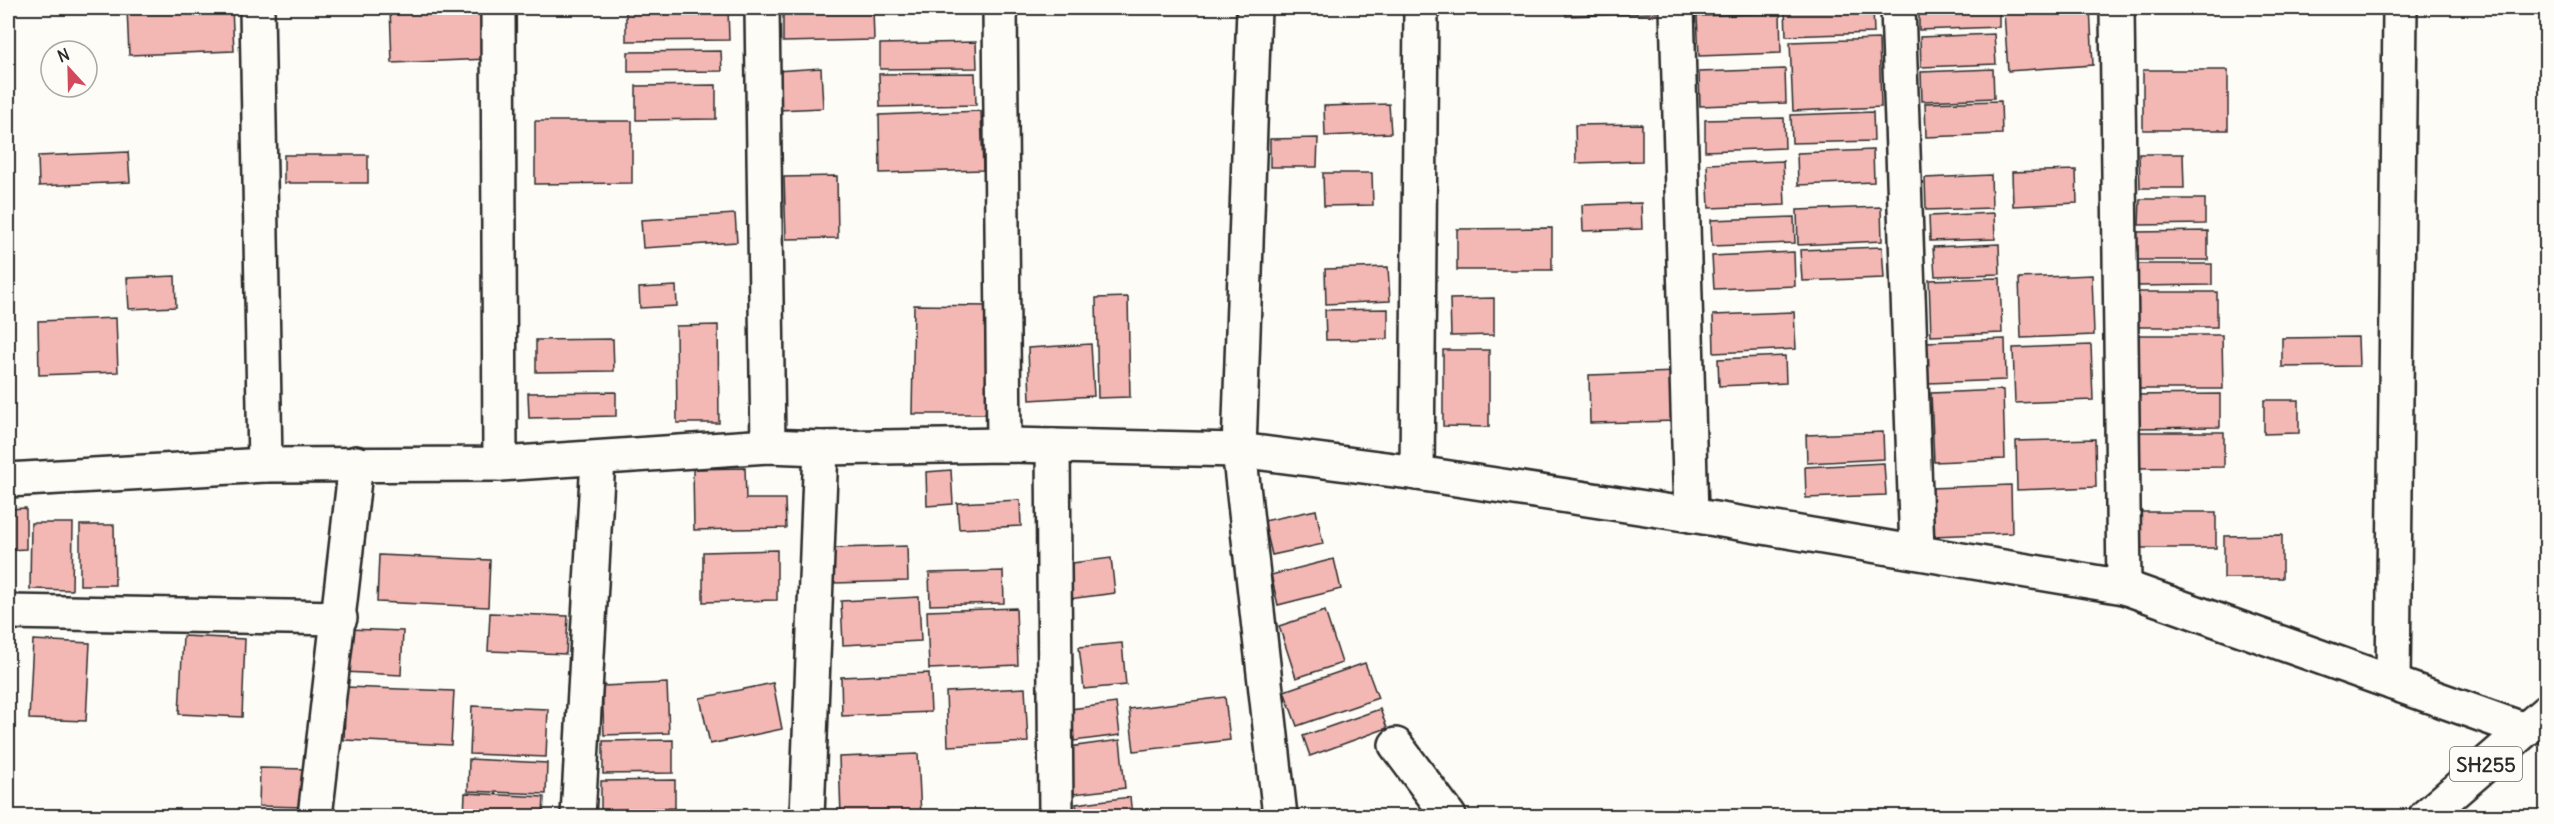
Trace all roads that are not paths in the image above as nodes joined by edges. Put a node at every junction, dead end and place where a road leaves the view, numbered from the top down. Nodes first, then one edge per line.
1 (257, 8) edge
2 (498, 8) edge
3 (762, 8) edge
4 (1000, 8) edge
5 (1254, 8) edge
6 (1421, 8) edge
7 (1677, 8) edge
8 (1898, 8) edge
9 (2118, 8) edge
10 (2400, 8) edge
11 (1004, 445) junction
12 (768, 446) junction
13 (1053, 446) junction
14 (821, 448) junction
15 (1239, 450) junction
16 (598, 459) junction
17 (356, 463) junction
18 (500, 464) junction
19 (265, 465) junction
20 (1417, 473) junction
21 (8, 480) edge
22 (1690, 515) junction
23 (1917, 551) junction
24 (2124, 587) junction
25 (8, 612) edge
26 (340, 618) junction
27 (2393, 684) junction
28 (2536, 721) edge
29 (1396, 745) dead end
30 (315, 816) edge
31 (578, 816) edge
32 (807, 816) edge
33 (1056, 816) edge
34 (1280, 816) edge
35 (1449, 816) edge
36 (2426, 816) edge

1 - 19 street
2 - 18 street
3 - 12 street
4 - 11 street
5 - 15 street
6 - 20 street
7 - 22 street
8 - 23 street
9 - 24 street
10 - 27 street
11 - 13 street
11 - 14 street
12 - 14 street
12 - 16 street
13 - 15 street
13 - 33 street
14 - 32 street
15 - 20 street
15 - 34 street
16 - 18 street
16 - 31 street
17 - 18 street
17 - 19 street
17 - 26 street
19 - 21 street
20 - 22 street
22 - 23 street
23 - 24 street
24 - 27 street
25 - 26 street
26 - 30 street
27 - 28 street
28 - 36 street, SH255
29 - 35 street

